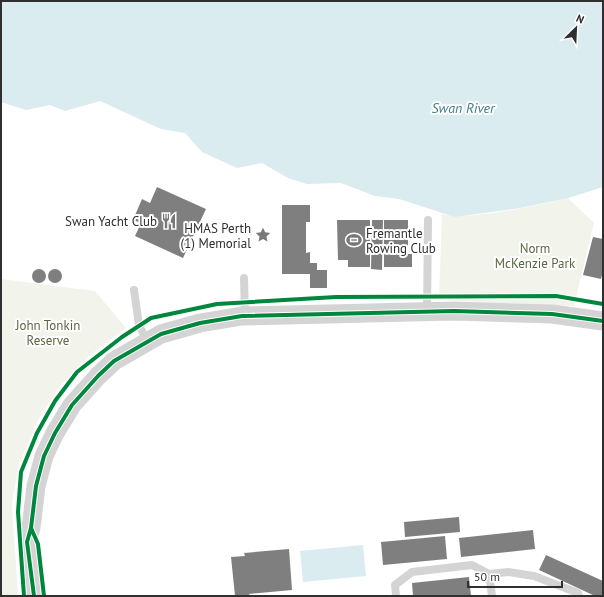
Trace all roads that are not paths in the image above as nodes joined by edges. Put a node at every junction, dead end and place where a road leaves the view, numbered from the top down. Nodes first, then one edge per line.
1 (428, 220) dead end
2 (244, 278) dead end
3 (134, 290) dead end
4 (427, 312) junction
5 (245, 316) junction
6 (603, 321) edge
7 (147, 341) junction
8 (31, 528) junction
9 (488, 574) junction
10 (34, 596) edge
11 (44, 596) edge
12 (396, 596) edge
13 (492, 596) edge
14 (579, 596) edge

1 - 4 lane
2 - 5 lane
3 - 7 lane
4 - 5 street
4 - 6 street
5 - 7 street
7 - 8 street
8 - 10 street
8 - 11 street
9 - 12 lane
9 - 13 lane
9 - 14 lane

